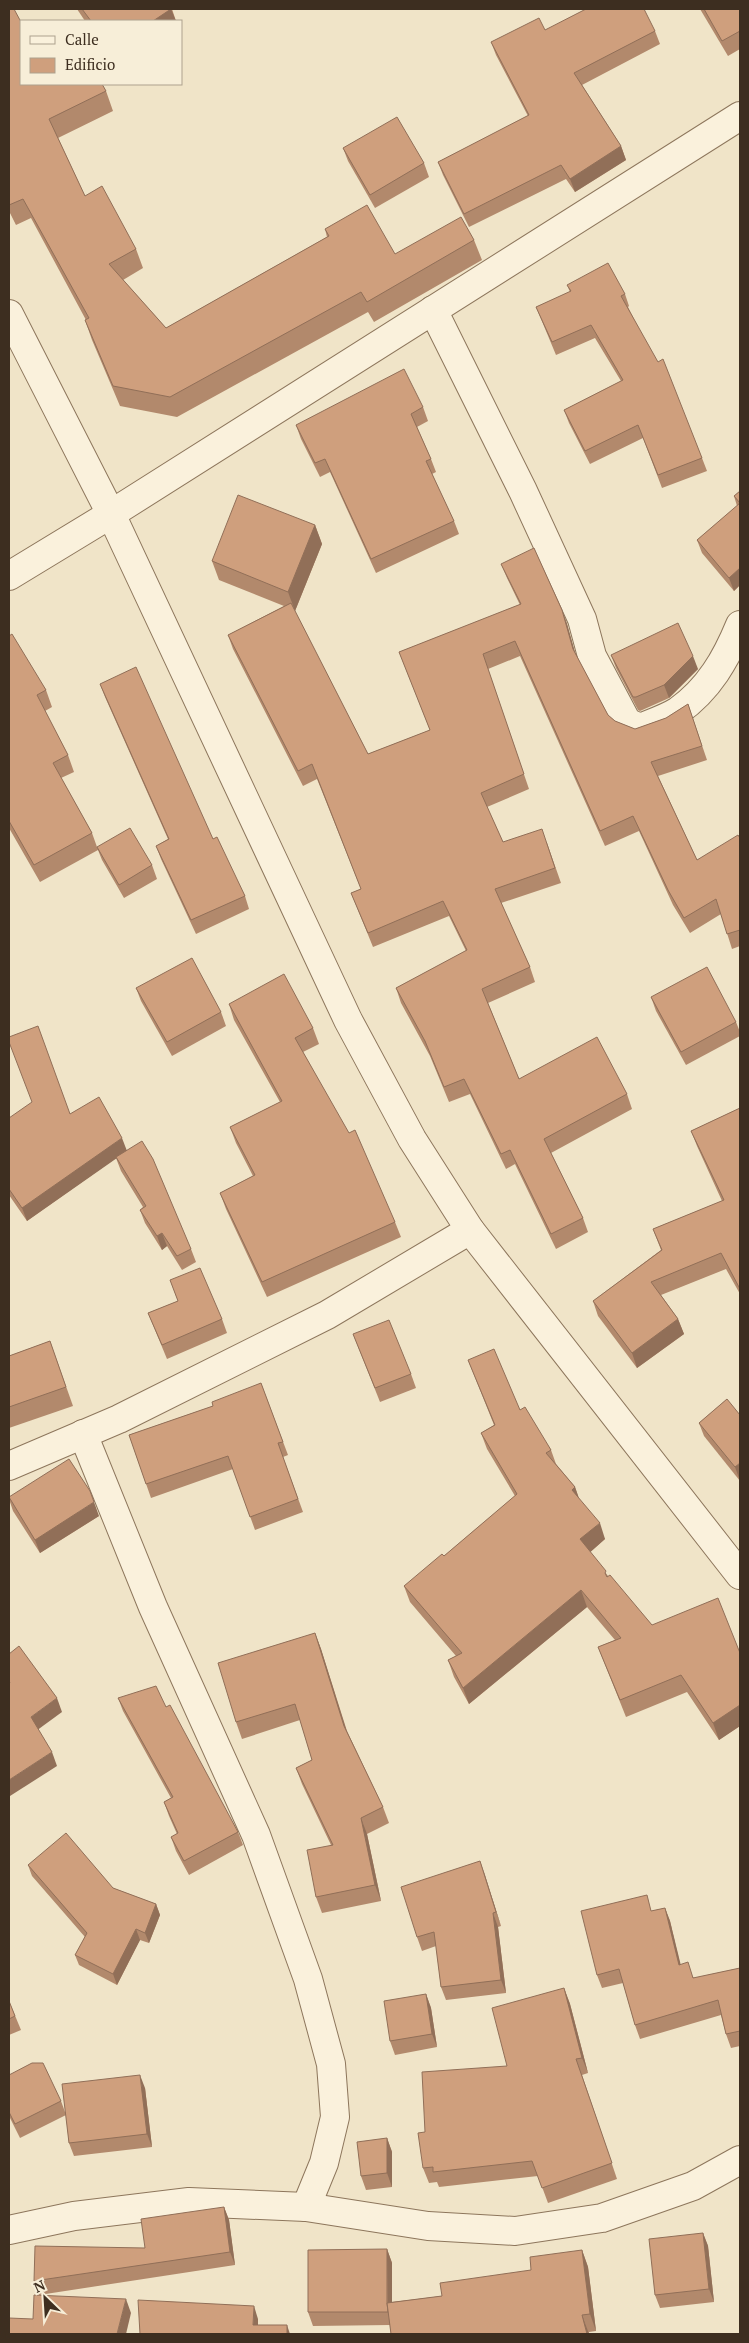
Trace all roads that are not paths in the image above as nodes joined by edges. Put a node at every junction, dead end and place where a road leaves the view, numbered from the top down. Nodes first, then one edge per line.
1 (740, 116) edge
2 (433, 310) junction
3 (9, 314) edge
4 (111, 514) junction
5 (9, 576) edge
6 (740, 625) edge
7 (470, 1230) junction
8 (83, 1434) junction
9 (9, 1466) edge
10 (740, 1575) edge
11 (740, 2160) edge
12 (306, 2208) junction
13 (9, 2230) edge

1 - 2 street
2 - 4 street
2 - 6 street
3 - 4 street
4 - 5 street
4 - 7 street
7 - 8 street
7 - 10 street
8 - 9 street
8 - 12 street
11 - 12 street
12 - 13 street

